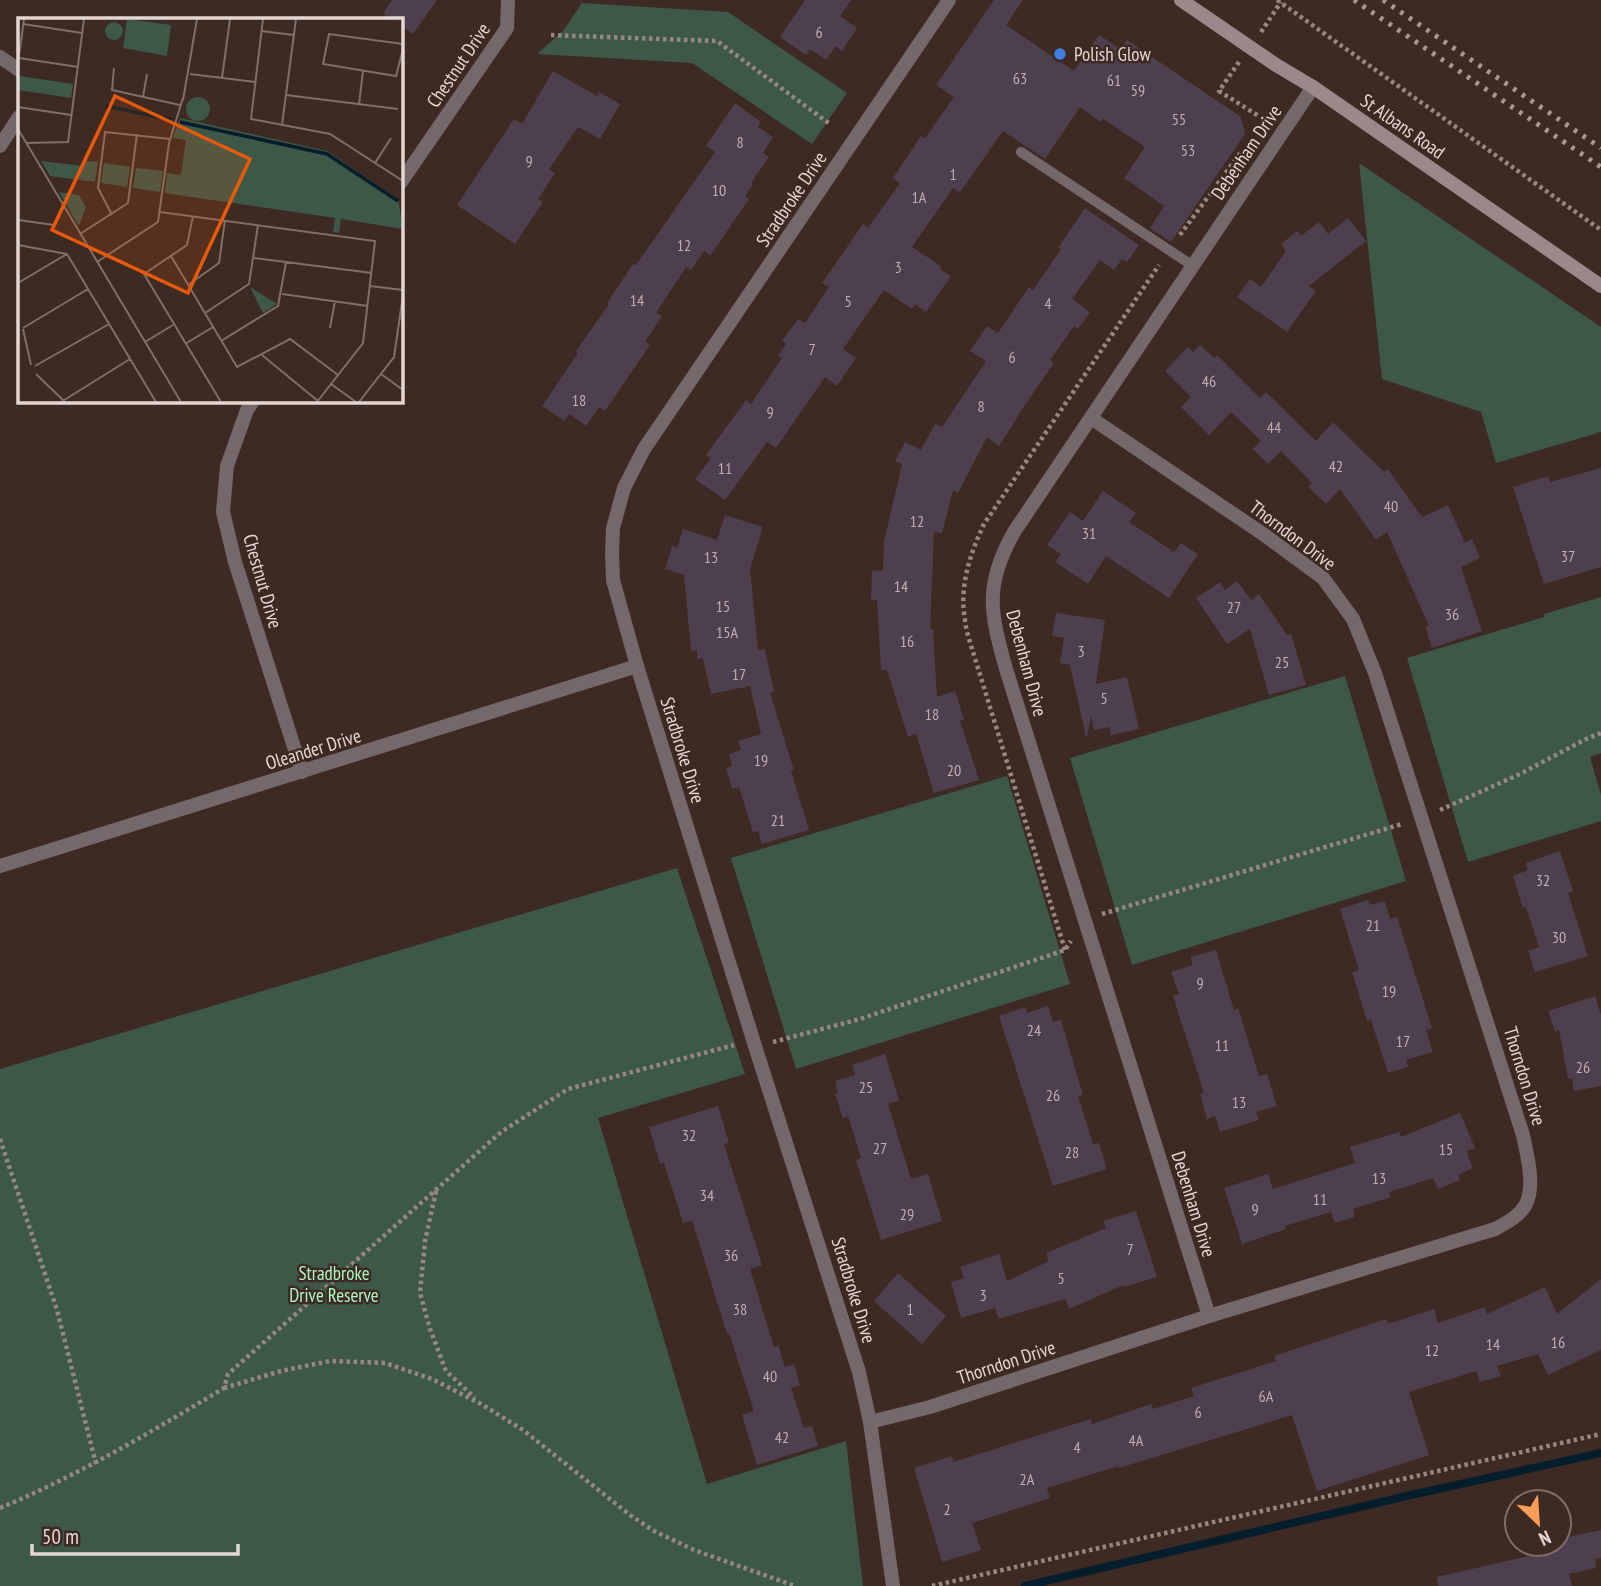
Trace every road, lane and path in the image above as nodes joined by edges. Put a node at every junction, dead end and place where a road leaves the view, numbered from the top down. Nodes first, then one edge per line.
1 (508, 0) edge
2 (949, 0) edge
3 (1181, 0) edge
4 (1277, 0) edge
5 (551, 36) dead end
6 (0, 57) edge
7 (18, 69) edge
8 (1313, 88) junction
9 (1219, 90) dead end
10 (18, 119) edge
11 (830, 124) dead end
12 (1289, 124) junction
13 (1249, 142) dead end
14 (0, 146) edge
15 (1021, 152) dead end
16 (402, 181) edge
17 (1601, 230) edge
18 (1169, 250) junction
19 (1193, 266) junction
20 (1601, 286) edge
21 (252, 402) edge
22 (1091, 418) junction
23 (637, 666) junction
24 (1601, 733) edge
25 (302, 772) junction
26 (1422, 818) junction
27 (0, 866) edge
28 (1085, 919) junction
29 (1065, 950) junction
30 (755, 1046) junction
31 (0, 1139) edge
32 (436, 1190) junction
33 (1209, 1316) junction
34 (224, 1388) junction
35 (481, 1404) junction
36 (870, 1422) junction
37 (1601, 1434) edge
38 (96, 1464) junction
39 (0, 1508) edge
40 (795, 1586) edge
41 (892, 1586) edge
42 (932, 1586) edge

1 - 16 street, Chestnut Drive
2 - 23 street, Stradbroke Drive
3 - 8 main road, St Albans Road
4 - 17 path
5 - 11 path
6 - 7 street
8 - 12 street, Debenham Drive
8 - 20 main road, St Albans Road
9 - 12 path
10 - 14 street
12 - 19 street, Debenham Drive
13 - 18 path
15 - 18 lane
18 - 19 lane
18 - 29 path
19 - 22 street, Debenham Drive
21 - 25 street, Chestnut Drive
22 - 26 street, Thorndon Drive
22 - 28 street, Debenham Drive
23 - 25 street, Oleander Drive
23 - 30 street, Stradbroke Drive
24 - 26 path
25 - 27 street, Oleander Drive
26 - 28 path
26 - 33 street, Thorndon Drive
28 - 29 path
28 - 33 street, Debenham Drive
29 - 30 path
30 - 32 path
30 - 36 street, Stradbroke Drive
31 - 38 path
32 - 34 path
32 - 35 path
33 - 36 street, Thorndon Drive
34 - 35 path
34 - 38 path
35 - 40 path
36 - 41 street, Stradbroke Drive
37 - 42 path
38 - 39 path

